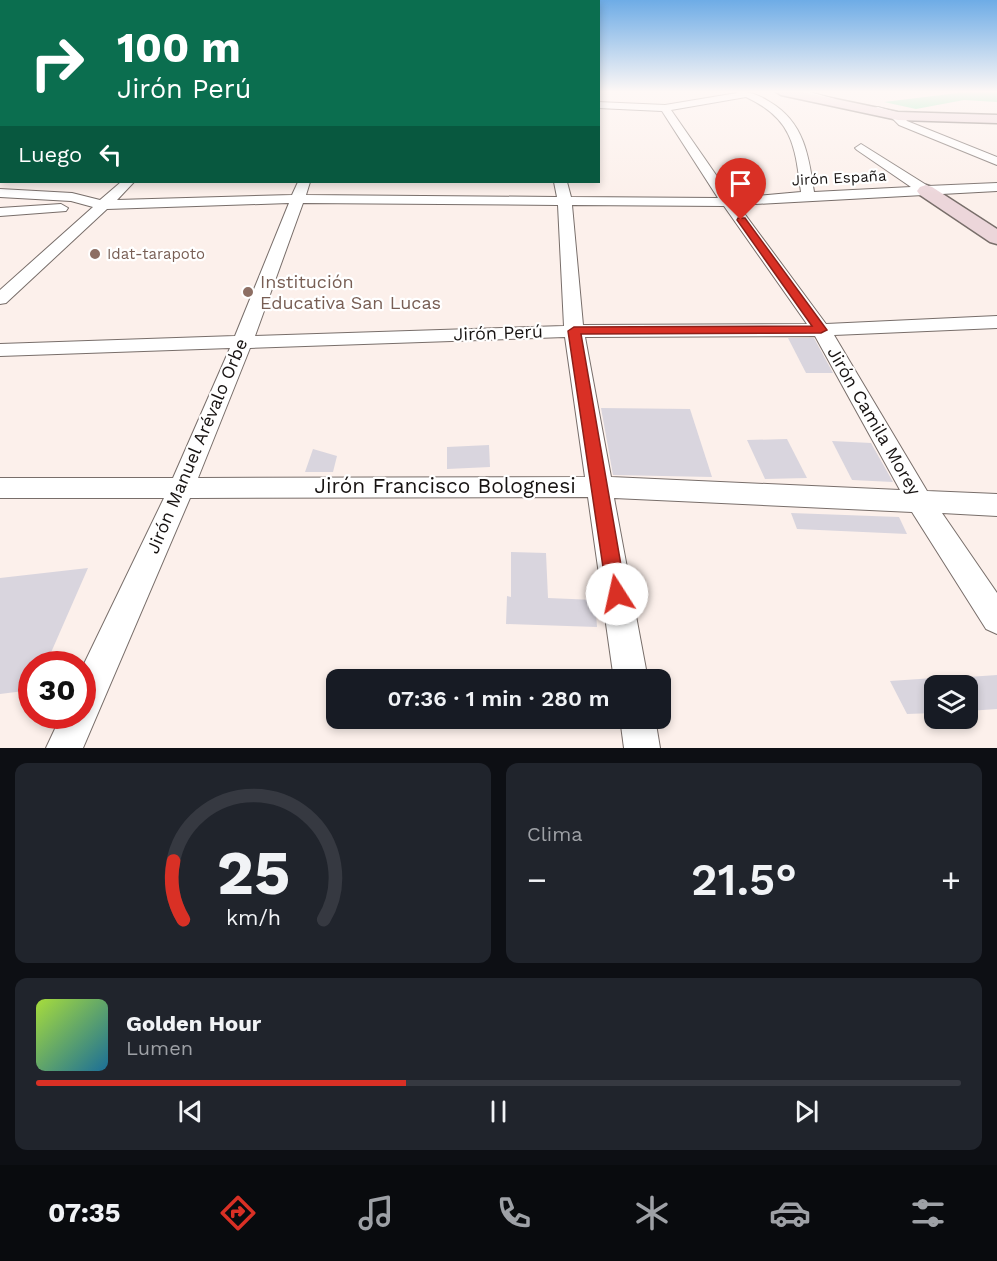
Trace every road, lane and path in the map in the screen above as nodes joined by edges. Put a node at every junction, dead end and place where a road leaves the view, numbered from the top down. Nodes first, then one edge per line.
1 (677, 126) edge
2 (792, 126) edge
3 (910, 126) edge
4 (861, 148) dead end
5 (997, 160) edge
6 (127, 183) edge
7 (997, 187) edge
8 (300, 190) edge
9 (563, 191) edge
10 (926, 191) junction
11 (0, 193) edge
12 (808, 196) junction
13 (728, 202) junction
14 (101, 205) junction
15 (0, 212) edge
16 (997, 238) edge
17 (0, 298) edge
18 (997, 322) edge
19 (821, 330) junction
20 (574, 331) junction
21 (242, 343) junction
22 (0, 350) edge
23 (182, 486) junction
24 (599, 487) junction
25 (0, 488) edge
26 (920, 502) junction
27 (997, 505) edge
28 (997, 619) edge
29 (629, 669) edge
30 (96, 676) edge
31 (73, 729) edge
32 (639, 729) edge
33 (64, 748) edge
34 (642, 748) edge

1 - 13 street, Jirón Camila Morey
2 - 12 street
3 - 5 street
4 - 10 street
6 - 14 street
7 - 10 street, Jirón España
8 - 9 street, Jirón España
8 - 14 street, Jirón España
8 - 21 street, Jirón Manuel Arévalo Orbe
9 - 13 street, Jirón España
9 - 20 street
10 - 12 street, Jirón España
10 - 16 street
11 - 14 street, Jirón España
12 - 13 street, Jirón España
13 - 19 street, Jirón Camila Morey
14 - 15 street
14 - 17 street
18 - 19 street, Jirón Perú
19 - 20 street, Jirón Perú
19 - 26 street, Jirón Camila Morey
20 - 21 street, Jirón Perú
20 - 24 street
21 - 22 street, Jirón Perú
21 - 23 street, Jirón Manuel Arévalo Orbe
23 - 24 street, Jirón Francisco Bolognesi
23 - 25 street, Jirón Francisco Bolognesi
23 - 30 street, Jirón Manuel Arévalo Orbe
24 - 26 street, Jirón Francisco Bolognesi
24 - 29 street
26 - 27 street, Jirón Francisco Bolognesi
26 - 28 street, Jirón Camila Morey
31 - 33 street
32 - 34 street

